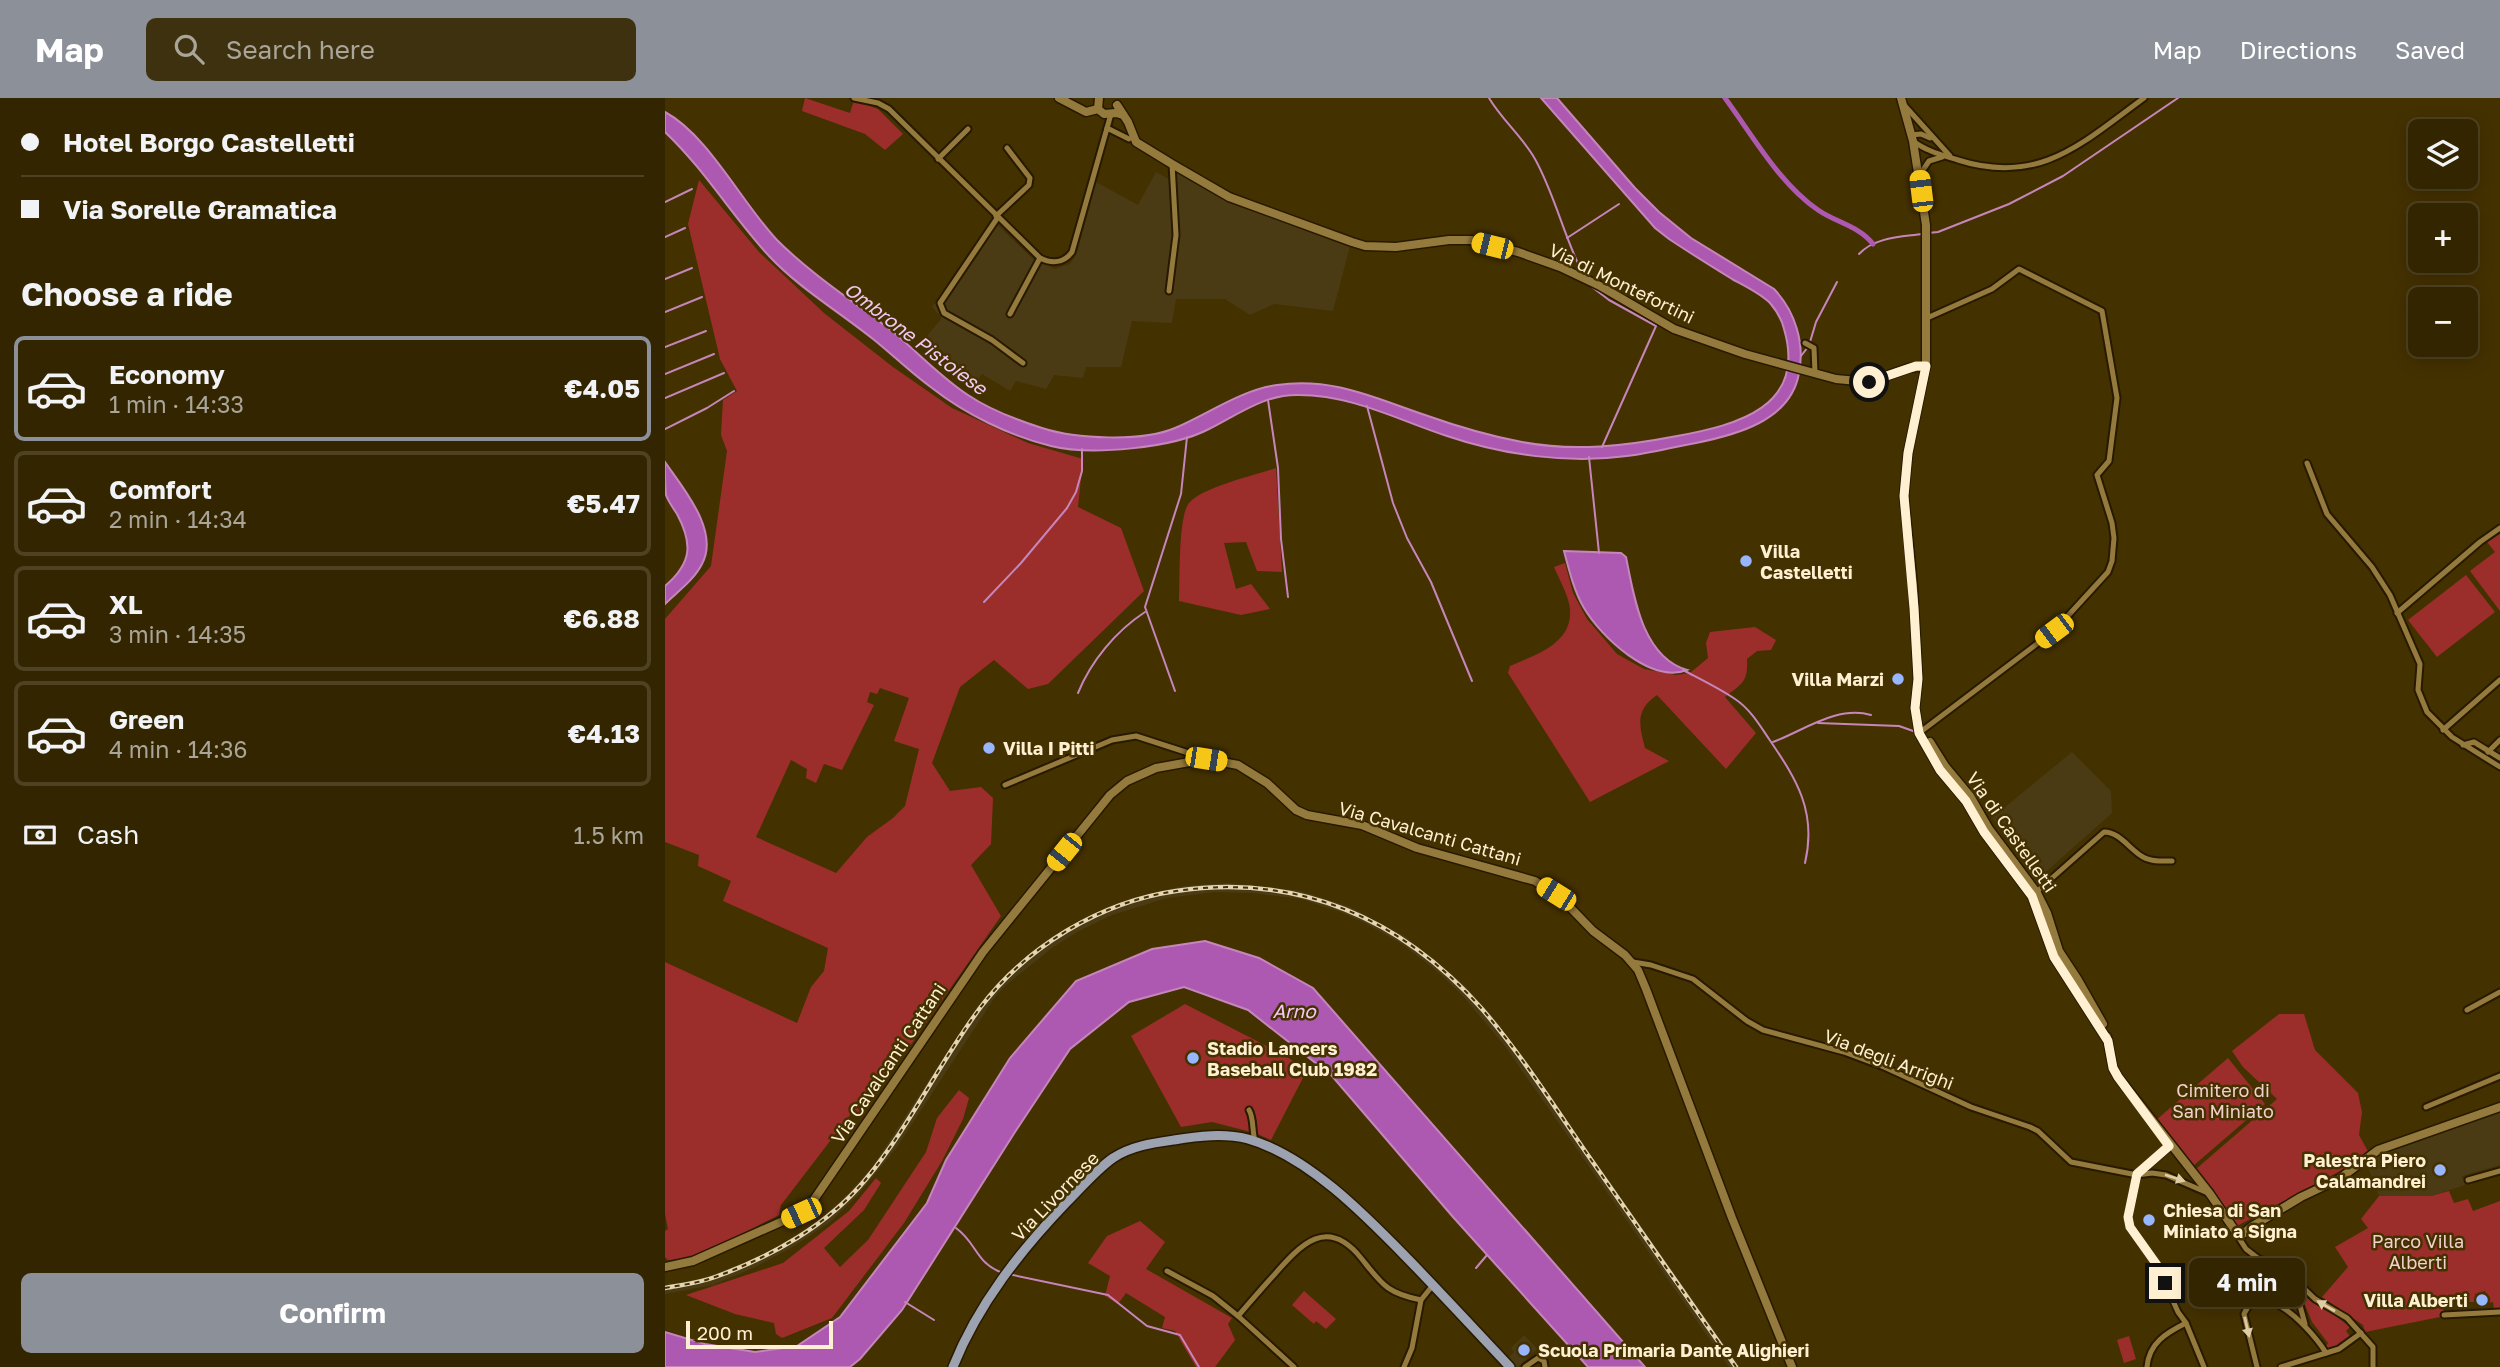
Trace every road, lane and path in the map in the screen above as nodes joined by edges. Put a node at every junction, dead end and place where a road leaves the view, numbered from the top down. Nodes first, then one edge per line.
1 (854, 98) edge
2 (1059, 98) edge
3 (1099, 98) edge
4 (2144, 98) edge
5 (880, 101) edge
6 (1902, 101) edge
7 (1110, 109) edge
8 (1107, 128) junction
9 (968, 130) dead end
10 (1912, 138) junction
11 (1129, 139) dead end
12 (1935, 141) junction
13 (1007, 148) dead end
14 (1952, 158) junction
15 (938, 159) junction
16 (1173, 164) junction
17 (1919, 176) junction
18 (997, 217) junction
19 (1040, 258) junction
20 (1169, 291) dead end
21 (1010, 314) dead end
22 (1927, 318) junction
23 (1805, 343) dead end
24 (1023, 363) dead end
25 (1926, 366) junction
26 (1811, 373) junction
27 (2307, 463) dead end
28 (2500, 528) edge
29 (2397, 613) junction
30 (2500, 680) edge
31 (2444, 730) junction
32 (1921, 732) junction
33 (2500, 740) edge
34 (2463, 745) junction
35 (2489, 750) junction
36 (2484, 757) junction
37 (2500, 758) edge
38 (1206, 759) junction
39 (2500, 768) edge
40 (1005, 785) dead end
41 (2172, 861) dead end
42 (2034, 894) junction
43 (1633, 962) junction
44 (2500, 992) edge
45 (2466, 1010) dead end
46 (2500, 1076) edge
47 (2426, 1107) dead end
48 (2500, 1107) edge
49 (1249, 1110) dead end
50 (1252, 1128) junction
51 (1241, 1138) junction
52 (1255, 1142) junction
53 (2169, 1146) junction
54 (2500, 1171) edge
55 (2137, 1174) junction
56 (2468, 1180) dead end
57 (2210, 1194) junction
58 (2236, 1232) junction
59 (669, 1266) edge
60 (1167, 1271) dead end
61 (2292, 1278) junction
62 (1433, 1285) junction
63 (1421, 1300) junction
64 (2500, 1312) edge
65 (2444, 1315) dead end
66 (1238, 1316) junction
67 (2186, 1323) junction
68 (2305, 1327) junction
69 (2361, 1333) junction
70 (2326, 1353) junction
71 (1528, 1365) edge
72 (953, 1367) edge
73 (1294, 1367) edge
74 (1403, 1367) edge
75 (1510, 1367) edge
76 (1545, 1367) edge
77 (1792, 1367) edge
78 (2147, 1367) edge
79 (2204, 1367) edge
80 (2257, 1367) edge
81 (2281, 1367) edge
82 (2373, 1367) edge

1 - 5 street
2 - 7 main road, Via di Montefortini
3 - 7 main road
4 - 14 street
5 - 15 street
6 - 10 main road, Via di Castelletti
6 - 12 street
7 - 8 street
7 - 16 main road, Via di Montefortini
8 - 11 street
8 - 19 street
9 - 15 street
10 - 12 street
10 - 14 street
10 - 17 main road, Via di Castelletti
12 - 14 street
13 - 18 street
14 - 17 street
15 - 18 street
16 - 20 street
16 - 26 main road, Via di Montefortini
17 - 22 main road, Via di Castelletti
18 - 19 street
18 - 24 street
19 - 21 street
22 - 25 main road, Via di Castelletti
22 - 32 street
23 - 26 street
25 - 26 main road, Via di Montefortini
25 - 32 main road, Via di Castelletti
27 - 29 street
28 - 29 street
29 - 31 street
30 - 31 street
31 - 34 street
32 - 42 main road, Via di Castelletti
33 - 35 street
34 - 35 street
34 - 36 street
35 - 36 street
35 - 37 street
36 - 39 street
38 - 40 street
38 - 43 main road, Via Cavalcanti Cattani
38 - 59 main road, Via Cavalcanti Cattani
41 - 42 street
42 - 53 main road, Via di Castelletti
43 - 55 street, Via degli Arrighi
43 - 77 main road, Via Cavalcanti Cattani
44 - 45 street
46 - 47 street
48 - 58 main road
49 - 50 street
50 - 51 street
50 - 52 street
51 - 52 main road, Via Livornese
51 - 72 main road, Via Livornese
52 - 62 main road, Via Livornese
53 - 55 street
53 - 57 main road, Via di Castelletti
54 - 56 street
55 -> 57 street, Via degli Arrighi
55 - 67 street
57 - 58 main road, Via di Castelletti
58 - 61 street
60 - 66 street
61 - 68 street
69 -> 61 street
62 - 63 street
62 - 75 main road, Via Livornese
63 - 66 street
63 - 74 street
64 - 65 street
66 - 73 street
67 - 78 street
67 - 79 street
68 - 70 street
68 -> 80 street
69 - 70 street
69 - 82 street
70 - 81 street
71 - 76 street

